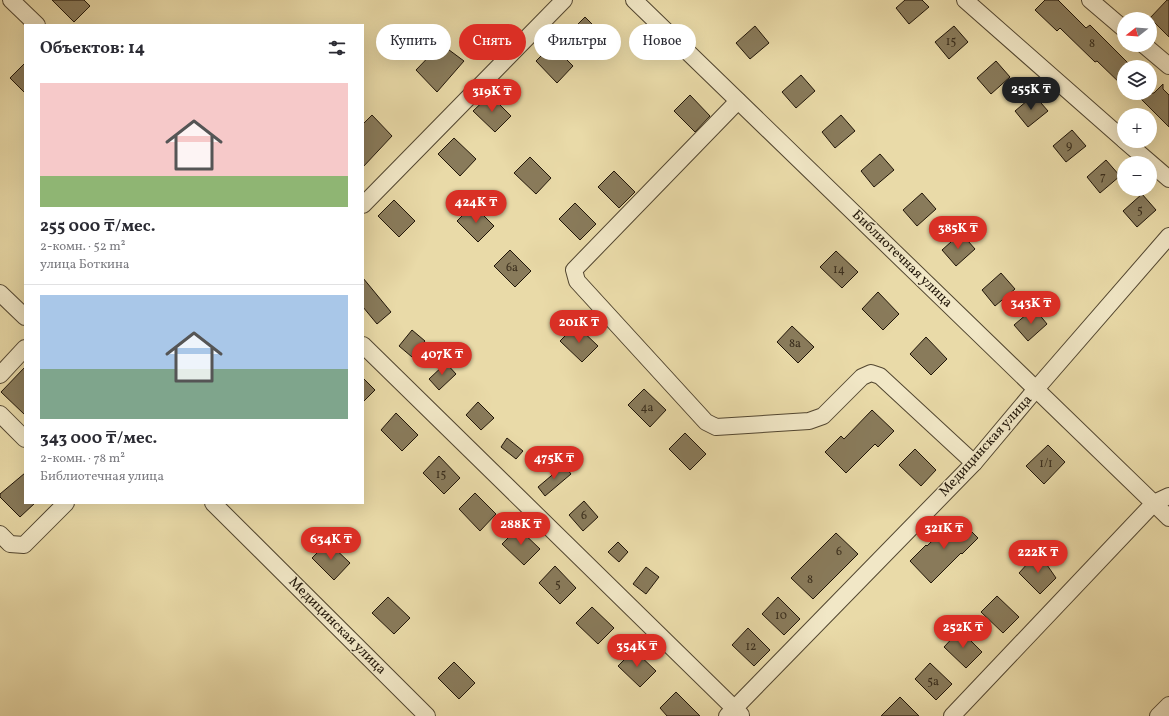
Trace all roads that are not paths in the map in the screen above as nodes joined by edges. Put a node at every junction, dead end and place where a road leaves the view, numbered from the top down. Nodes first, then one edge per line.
1 (11, 0) edge
2 (564, 0) edge
3 (634, 0) edge
4 (965, 0) edge
5 (1090, 0) edge
6 (1117, 23) edge
7 (36, 24) edge
8 (1152, 52) edge
9 (1169, 66) edge
10 (738, 101) junction
11 (1117, 133) edge
12 (1134, 148) edge
13 (1169, 179) edge
14 (364, 204) edge
15 (1169, 237) edge
16 (0, 293) edge
17 (24, 316) edge
18 (364, 346) edge
19 (24, 349) edge
20 (0, 375) edge
21 (1036, 389) junction
22 (0, 414) edge
23 (24, 438) edge
24 (974, 463) junction
25 (1169, 496) edge
26 (1154, 503) junction
27 (65, 504) edge
28 (214, 504) edge
29 (1169, 518) edge
30 (0, 534) edge
31 (1169, 705) edge
32 (734, 713) edge
33 (427, 716) edge
34 (952, 716) edge
35 (1158, 716) edge

1 - 7 street
2 - 14 street
3 - 10 street, Библиотечная улица
4 - 11 street
5 - 6 street
8 - 9 street
10 - 21 street, Библиотечная улица
10 - 24 street
12 - 13 street
15 - 21 street, Медицинская улица
16 - 17 street
18 - 32 street
19 - 20 street
21 - 24 street, Медицинская улица
21 - 26 street, Библиотечная улица
22 - 23 street
24 - 32 street, Медицинская улица
25 - 26 street
26 - 29 street, Библиотечная улица
26 - 34 street
27 - 30 street
28 - 33 street, Медицинская улица
31 - 35 street

